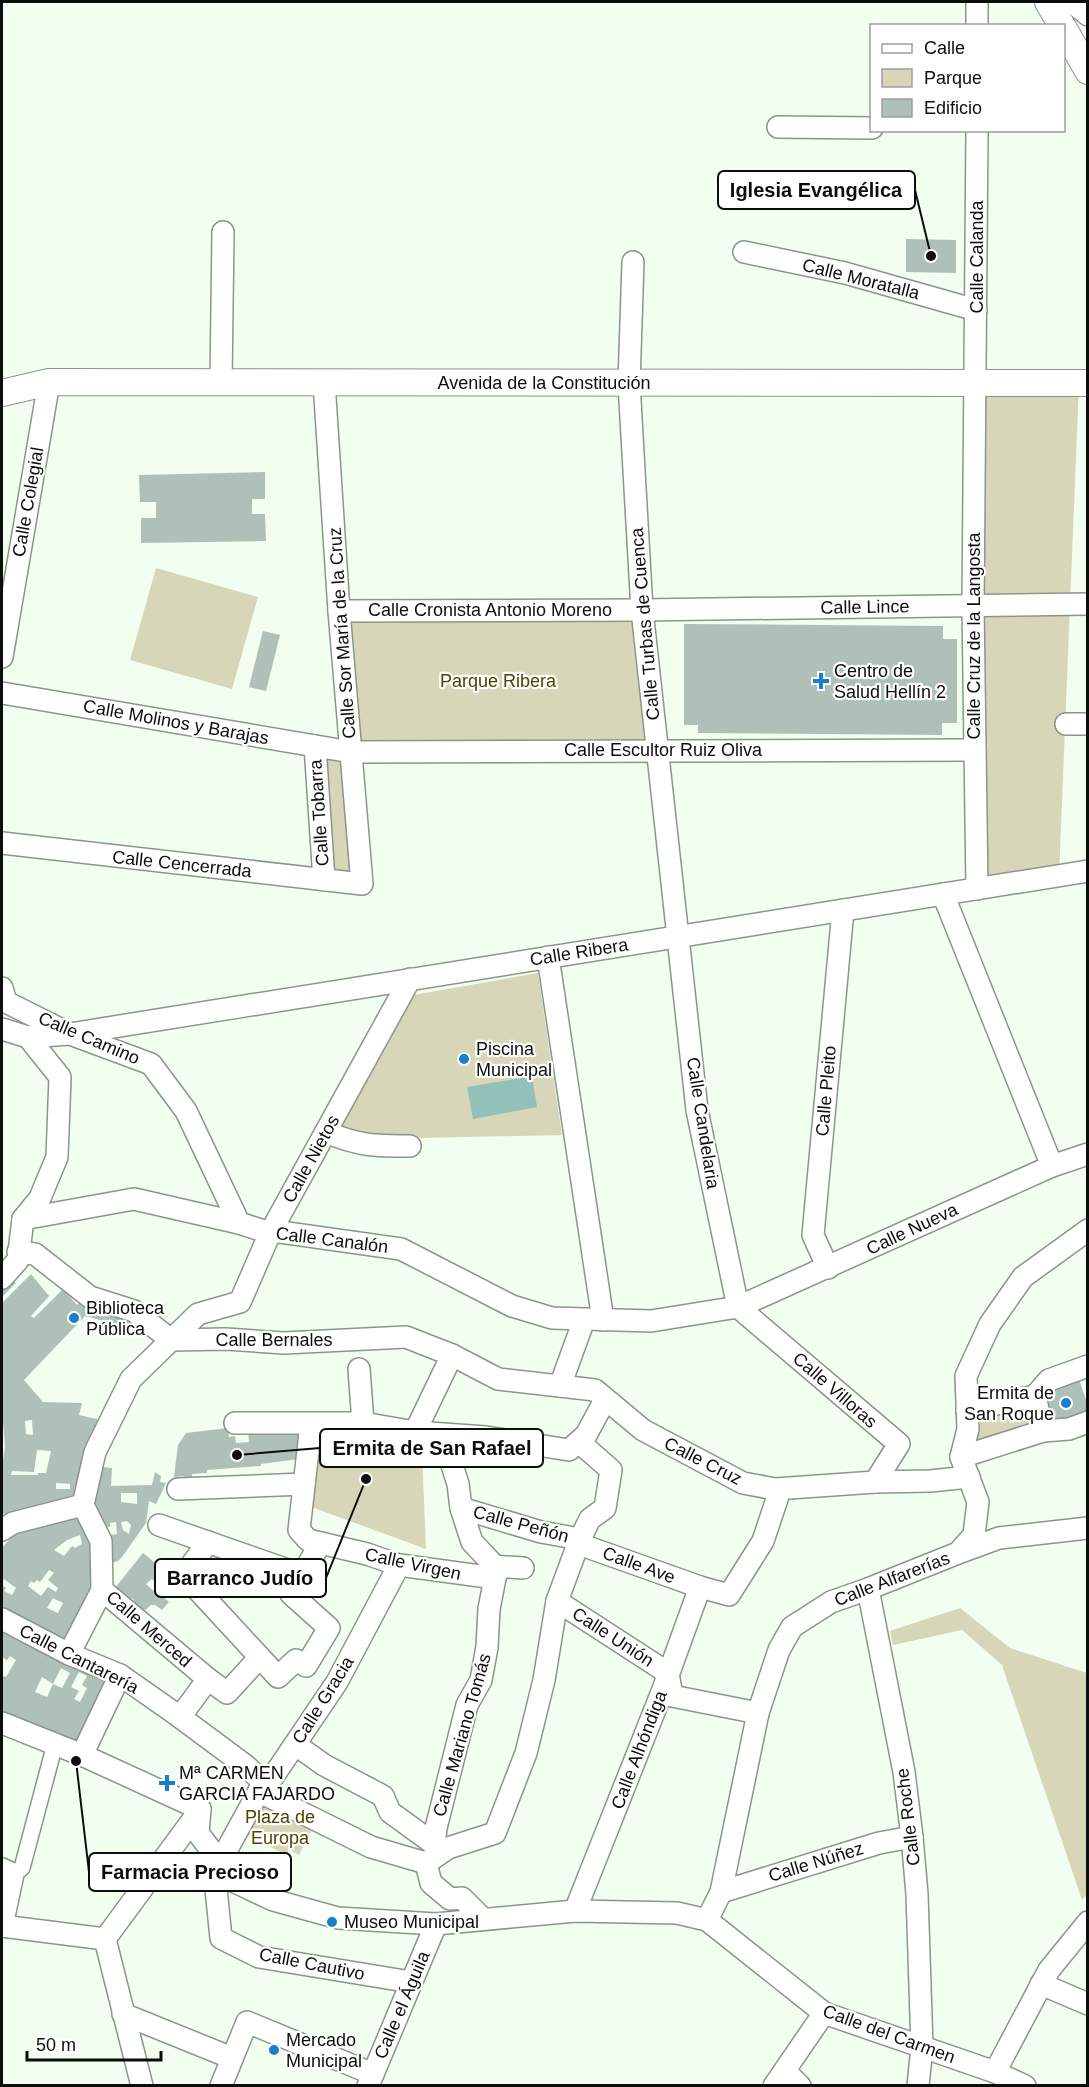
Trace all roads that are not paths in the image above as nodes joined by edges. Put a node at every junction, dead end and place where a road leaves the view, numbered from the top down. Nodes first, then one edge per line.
1 (977, 2) edge
2 (1048, 2) edge
3 (1072, 2) edge
4 (1088, 15) edge
5 (977, 24) edge
6 (1061, 24) edge
7 (1065, 31) edge
8 (1088, 71) edge
9 (778, 127) dead end
10 (870, 128) edge
11 (977, 132) edge
12 (223, 232) dead end
13 (744, 252) dead end
14 (633, 262) dead end
15 (976, 310) junction
16 (49, 382) junction
17 (220, 382) junction
18 (324, 382) junction
19 (628, 383) junction
20 (976, 383) junction
21 (1088, 383) edge
22 (2, 393) edge
23 (1088, 604) edge
24 (973, 606) junction
25 (642, 610) junction
26 (339, 611) junction
27 (2, 657) edge
28 (2, 693) edge
29 (1066, 724) dead end
30 (1088, 724) edge
31 (315, 746) junction
32 (656, 750) junction
33 (975, 750) junction
34 (351, 752) junction
35 (2, 843) edge
36 (1088, 871) edge
37 (324, 880) junction
38 (362, 884) joint
39 (977, 889) junction
40 (943, 894) junction
41 (843, 910) junction
42 (678, 937) junction
43 (548, 957) junction
44 (410, 980) junction
45 (2, 988) edge
46 (2, 1029) edge
47 (70, 1034) junction
48 (28, 1036) junction
49 (326, 1132) junction
50 (410, 1146) dead end
51 (1088, 1154) edge
52 (1052, 1166) junction
53 (23, 1219) junction
54 (239, 1223) junction
55 (1088, 1230) edge
56 (270, 1233) junction
57 (18, 1252) junction
58 (828, 1268) junction
59 (2, 1278) edge
60 (738, 1307) junction
61 (593, 1320) junction
62 (171, 1340) junction
63 (452, 1355) junction
64 (1088, 1366) edge
65 (359, 1369) dead end
66 (560, 1386) junction
67 (1035, 1396) junction
68 (606, 1400) junction
69 (967, 1410) junction
70 (1088, 1422) edge
71 (235, 1423) dead end
72 (363, 1423) junction
73 (310, 1424) junction
74 (1043, 1431) junction
75 (415, 1432) junction
76 (579, 1442) junction
77 (961, 1457) junction
78 (452, 1466) dead end
79 (969, 1477) junction
80 (875, 1482) junction
81 (304, 1484) junction
82 (178, 1489) dead end
83 (780, 1490) junction
84 (83, 1506) junction
85 (461, 1508) junction
86 (159, 1525) dead end
87 (1088, 1528) edge
88 (2, 1530) edge
89 (208, 1542) junction
90 (579, 1542) junction
91 (320, 1544) junction
92 (958, 1553) junction
93 (399, 1565) junction
94 (523, 1568) dead end
95 (494, 1572) junction
96 (302, 1575) junction
97 (700, 1587) junction
98 (102, 1590) junction
99 (868, 1590) junction
100 (557, 1601) junction
101 (2, 1619) edge
102 (69, 1654) junction
103 (259, 1658) junction
104 (668, 1673) junction
105 (120, 1675) junction
106 (208, 1679) junction
107 (758, 1713) junction
108 (180, 1717) junction
109 (2, 1723) edge
110 (55, 1744) junction
111 (296, 1744) junction
112 (82, 1755) junction
113 (260, 1792) junction
114 (200, 1809) junction
115 (912, 1837) junction
116 (434, 1853) junction
117 (220, 1862) junction
118 (7, 1872) edge
119 (720, 1892) junction
120 (575, 1911) junction
121 (483, 1918) junction
122 (707, 1920) junction
123 (1088, 1922) edge
124 (436, 1924) junction
125 (2, 1926) edge
126 (105, 1940) junction
127 (411, 1982) junction
128 (1041, 1984) junction
129 (1088, 2004) edge
130 (824, 2013) junction
131 (123, 2014) junction
132 (922, 2047) junction
133 (232, 2058) junction
134 (995, 2072) junction
135 (370, 2080) edge
136 (786, 2081) edge
137 (142, 2085) edge
138 (221, 2085) edge
139 (918, 2085) edge
140 (1025, 2085) edge

1 - 5 street
2 - 6 street
3 - 4 street
7 - 8 street
9 - 10 street
11 - 15 street, Calle Calanda
12 - 17 street
13 - 15 street, Calle Moratalla
14 - 19 street, Calle Turbas de Cuenca
15 - 20 street, Calle Calanda
16 - 17 street, Avenida de la Constitución
16 - 22 street, Avenida de la Constitución
16 - 27 street, Calle Colegial
17 - 18 street, Avenida de la Constitución
18 - 19 street, Avenida de la Constitución
18 - 26 street, Calle Sor María de la Cruz
19 - 20 street, Avenida de la Constitución
19 - 25 street, Calle Turbas de Cuenca
20 - 21 street, Avenida de la Constitución
20 - 24 street, Calle Cruz de la Langosta
23 - 24 street, Calle Lince
24 - 25 street, Calle Lince
24 - 33 street, Calle Cruz de la Langosta
25 - 26 street, Calle Cronista Antonio Moreno
25 - 32 street, Calle Turbas de Cuenca
26 - 34 street, Calle Sor María de la Cruz
28 - 31 street, Calle Molinos y Barajas
29 - 30 street
31 - 34 street, Calle Molinos y Barajas
31 - 37 street, Calle Tobarra
32 - 33 street, Calle Escultor Ruiz Oliva
32 - 34 street, Calle Escultor Ruiz Oliva
32 - 42 street, Calle Turbas de Cuenca
33 - 39 street, Calle Cruz de la Langosta
34 - 38 street, Calle Sor María de la Cruz
35 - 37 street, Calle Cencerrada
36 - 39 street, Calle Ribera
37 - 38 street, Calle Cencerrada
39 - 40 street, Calle Ribera
40 - 41 street, Calle Ribera
40 - 52 street
41 - 42 street, Calle Ribera
41 - 58 street, Calle Pleito
42 - 43 street, Calle Ribera
42 - 60 street, Calle Candelaria
43 - 44 street, Calle Ribera
43 - 61 street
44 - 47 street, Calle Ribera
44 - 49 street, Calle Nietos
45 - 47 street, Calle Camino
46 - 48 street, Calle Ribera
47 - 48 street, Calle Ribera
47 - 54 street, Calle Camino
48 - 53 street
49 - 50 street
49 - 56 street, Calle Nietos
51 - 52 street, Calle Nueva
52 - 58 street, Calle Nueva
53 - 54 street, Calle Canalón
53 - 57 street
54 - 56 street, Calle Canalón
55 - 69 street
56 - 61 street, Calle Canalón
56 - 62 street, Calle Nietos
57 - 59 street
57 - 62 street
58 - 60 street, Calle Nueva
60 - 61 street, Calle Canalón
60 - 80 street, Calle Villoras
61 - 66 street
62 - 63 street, Calle Bernales
62 - 84 street
63 - 66 street, Calle Bernales
63 - 75 street
64 - 67 street
65 - 72 street
66 - 68 street, Calle Cruz
67 - 69 street
67 - 74 street
68 - 76 street
68 - 83 street, Calle Cruz
69 - 77 street
70 - 74 street
71 - 73 street
72 - 73 street
72 - 75 street
73 - 81 street, Calle Virgen
74 - 77 street
75 - 76 street
76 - 90 street
77 - 79 street, Calle Alfarerías
78 - 85 street
79 - 80 street, Calle Cruz
79 - 92 street, Calle Alfarerías
80 - 83 street, Calle Cruz
81 - 82 street
81 - 91 street, Calle Virgen
83 - 97 street, Calle Ave
84 - 88 street
84 - 98 street, Calle Merced
85 - 90 street, Calle Peñón
85 - 95 street
86 - 89 street
87 - 92 street
89 - 96 street
89 - 103 street
90 - 97 street, Calle Ave
90 - 100 street
91 - 93 street, Calle Virgen
91 - 96 street
92 - 99 street, Calle Alfarerías
93 - 95 street, Calle Virgen
93 - 111 street, Calle Gracia
94 - 95 street, Calle Virgen
95 - 116 street, Calle Mariano Tomás
96 - 103 street
97 - 104 street, Calle Alhóndiga
98 - 102 street
98 - 106 street, Calle Merced
99 - 107 street, Calle Alfarerías
99 - 115 street, Calle Roche
100 - 104 street, Calle Unión
100 - 116 street
101 - 102 street, Calle Cantarería
102 - 105 street, Calle Cantarería
103 - 106 street, Calle Merced
104 - 107 street
104 - 120 street, Calle Alhóndiga
105 - 108 street, Calle Cantarería
105 - 112 street
106 - 108 street
107 - 119 street, Calle Alfarerías
108 - 113 street, Calle Cantarería
109 - 110 street
110 - 112 street
110 - 118 street
111 - 113 street, Calle Gracia
111 - 116 street
112 - 114 street
113 - 116 street
113 - 117 street, Calle Gracia
114 - 117 street
114 - 126 street
115 - 119 street, Calle Núñez
115 - 132 street, Calle Roche
116 - 121 street
117 - 124 street
117 - 127 street, Calle Cautivo
118 - 125 street
119 - 122 street, Calle Alfarerías
120 - 121 street
120 - 122 street
121 - 124 street
122 - 130 street, Calle del Carmen
123 - 128 street
124 - 127 street, Calle el Águila
125 - 126 street
126 - 131 street
127 - 135 street, Calle el Águila
128 - 129 street
128 - 134 street
130 - 132 street, Calle del Carmen
130 - 136 street
131 - 133 street
131 - 137 street
132 - 134 street, Calle del Carmen
132 - 139 street, Calle Roche
133 - 135 street
133 - 138 street
134 - 140 street, Calle del Carmen

